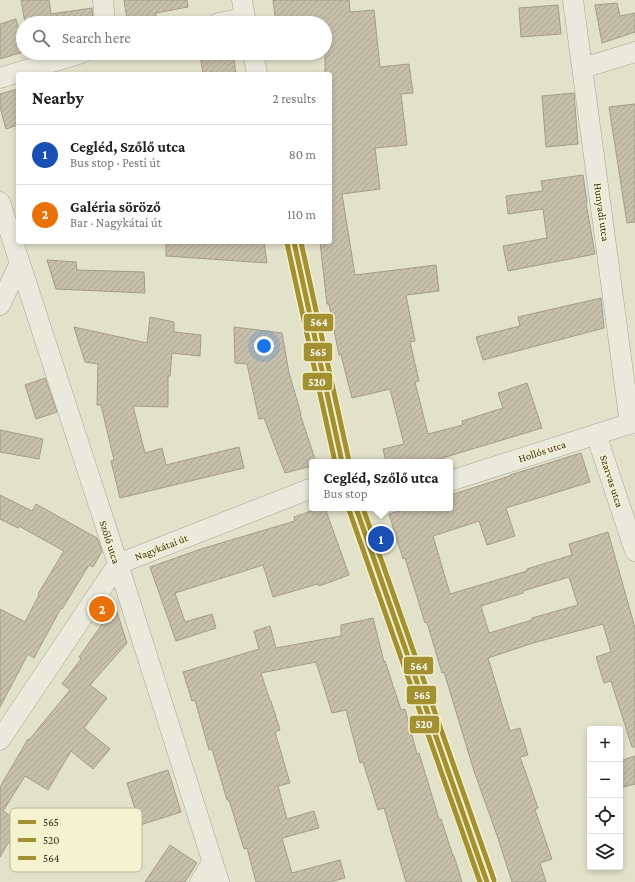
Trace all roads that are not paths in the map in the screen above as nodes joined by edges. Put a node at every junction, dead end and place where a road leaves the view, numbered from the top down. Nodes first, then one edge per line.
1 (103, 0) edge
2 (573, 0) edge
3 (105, 16) edge
4 (635, 52) edge
5 (59, 60) edge
6 (254, 60) edge
7 (583, 68) junction
8 (20, 72) edge
9 (257, 72) edge
10 (16, 73) edge
11 (0, 78) edge
12 (0, 202) edge
13 (294, 244) edge
14 (19, 265) junction
15 (0, 304) edge
16 (633, 423) edge
17 (596, 434) junction
18 (341, 459) edge
19 (453, 480) edge
20 (309, 489) edge
21 (360, 511) edge
22 (635, 551) edge
23 (118, 564) junction
24 (0, 740) edge
25 (212, 863) junction
26 (200, 882) edge
27 (219, 882) edge
28 (487, 882) edge

1 - 3 street
2 - 7 street, Hunyadi utca
4 - 7 street
5 - 8 street
6 - 9 street
7 - 16 street, Hunyadi utca
10 - 11 street
12 - 14 street, Szőlő utca
13 - 18 street
14 - 15 street
14 - 23 street, Szőlő utca
16 - 17 street, Hollós utca
17 - 19 street, Hollós utca
17 - 22 street, Szarvas utca
20 - 23 street, Nagykátai út
21 - 28 street
23 - 24 street
23 - 25 street, Szőlő utca
25 - 26 street
25 - 27 street, Szőlő utca

